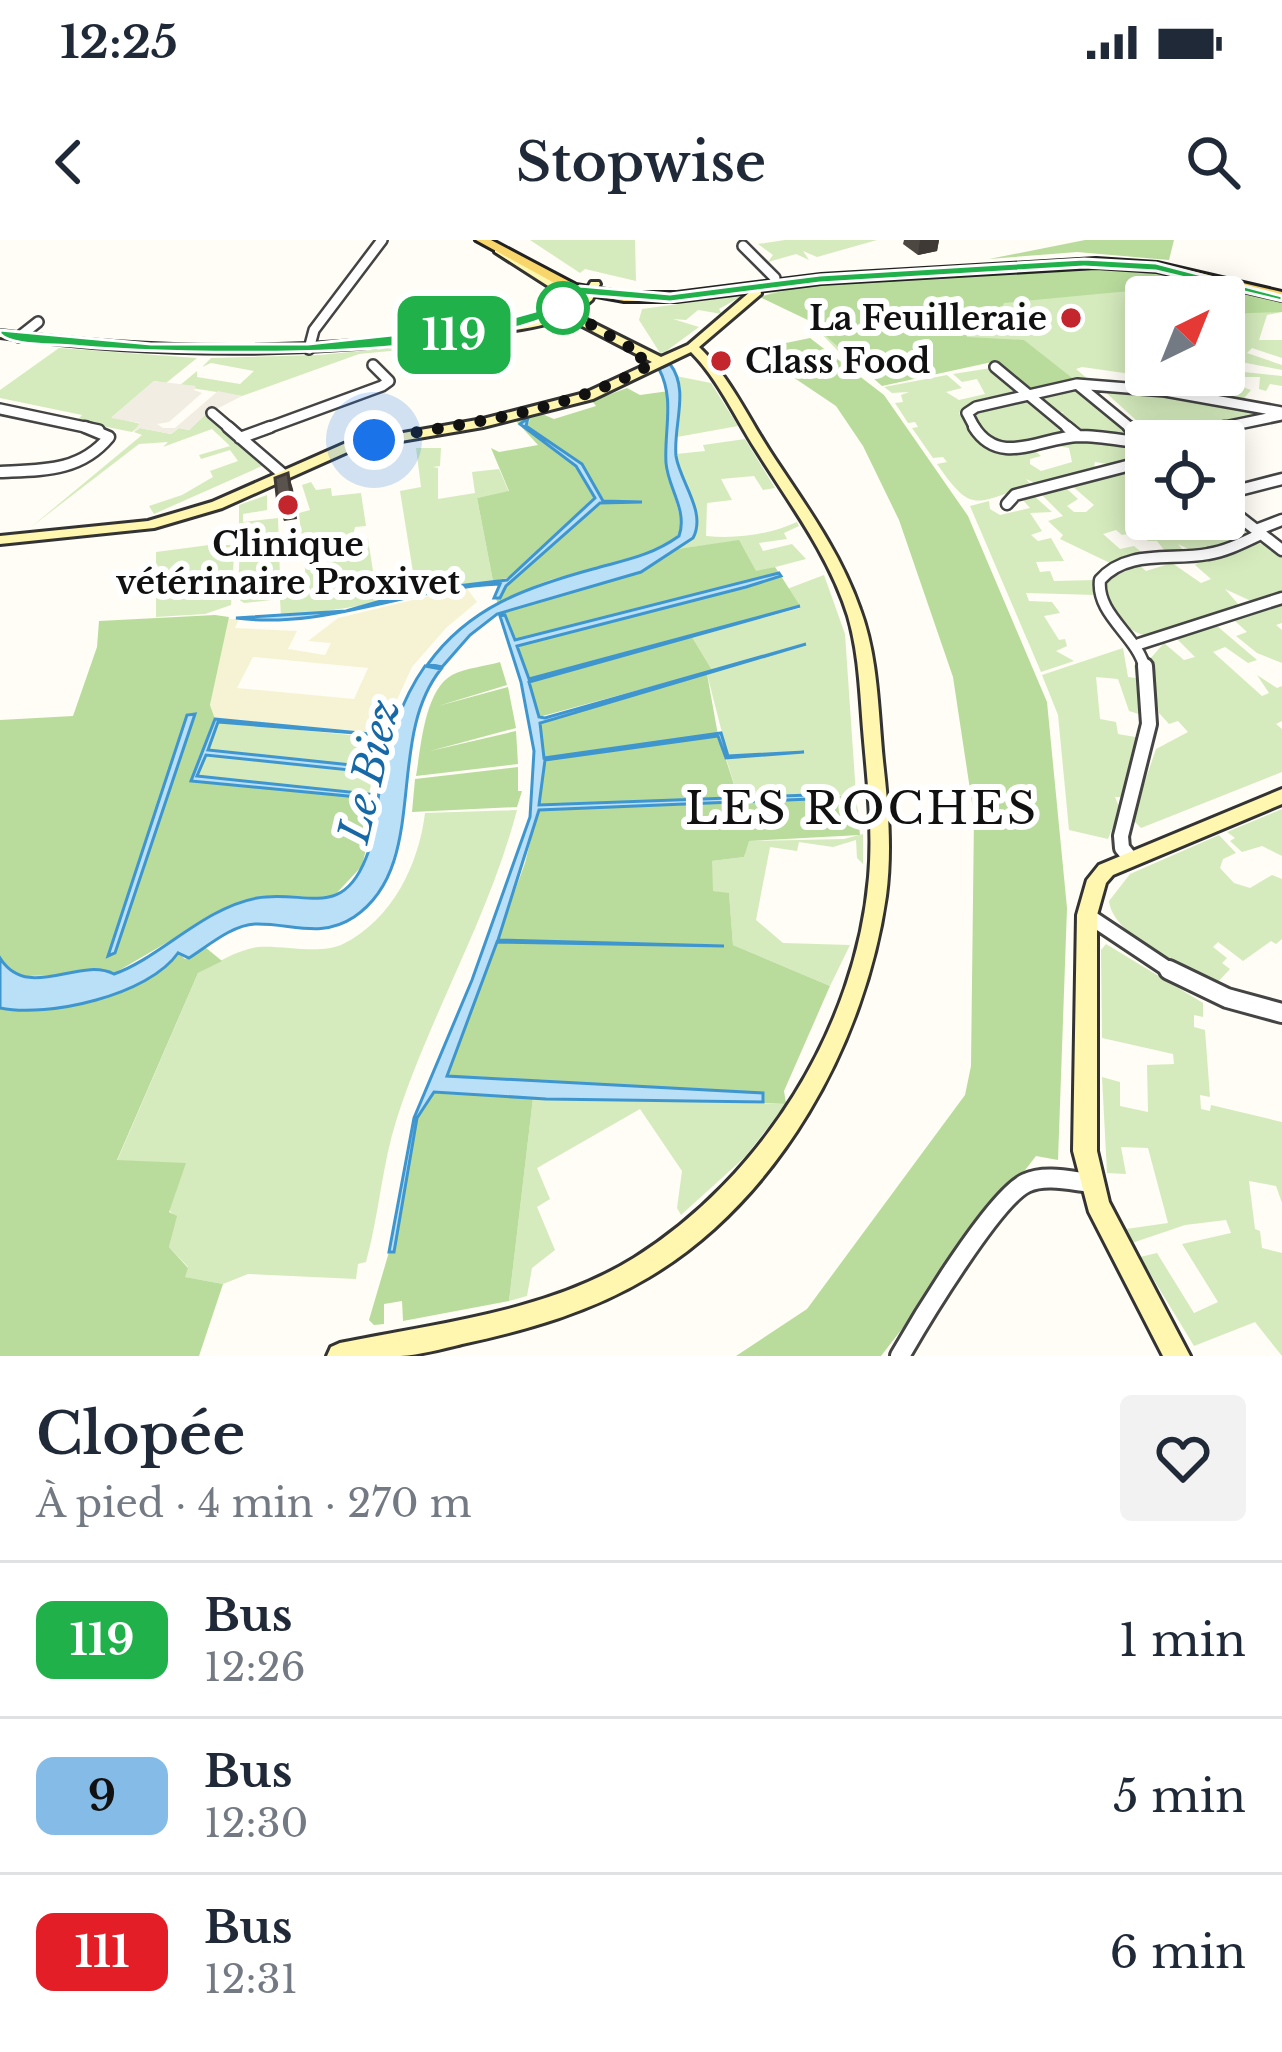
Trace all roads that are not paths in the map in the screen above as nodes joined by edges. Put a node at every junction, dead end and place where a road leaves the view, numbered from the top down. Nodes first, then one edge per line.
1 (382, 240) edge
2 (482, 240) edge
3 (504, 245) edge
4 (742, 246) dead end
5 (775, 278) junction
6 (755, 287) junction
7 (589, 289) junction
8 (1282, 294) edge
9 (624, 297) junction
10 (567, 310) junction
11 (38, 322) dead end
12 (0, 334) edge
13 (19, 337) junction
14 (692, 347) junction
15 (308, 349) junction
16 (675, 356) junction
17 (649, 361) junction
18 (373, 365) dead end
19 (995, 367) dead end
20 (712, 375) junction
21 (1077, 384) junction
22 (1029, 395) junction
23 (0, 409) edge
24 (212, 413) dead end
25 (1282, 414) edge
26 (1245, 422) edge
27 (1125, 424) edge
28 (1077, 435) junction
29 (240, 438) junction
30 (1125, 440) edge
31 (1125, 466) edge
32 (0, 472) edge
33 (285, 476) junction
34 (1282, 479) edge
35 (1245, 489) edge
36 (1007, 504) dead end
37 (1282, 520) edge
38 (1245, 522) edge
39 (1259, 532) junction
40 (0, 540) edge
41 (1282, 550) edge
42 (1282, 598) edge
43 (1138, 644) junction
44 (1282, 796) edge
45 (1131, 859) junction
46 (1087, 915) junction
47 (1282, 1013) edge
48 (1090, 1183) junction
49 (340, 1356) edge
50 (900, 1356) edge
51 (1177, 1356) edge

1 - 15 street
2 - 3 main road
3 - 7 main road
3 - 10 street
4 - 5 street
5 - 7 main road
5 - 8 main road
6 - 8 main road
6 - 9 main road
6 - 14 street
7 - 9 main road
7 - 10 street
7 - 10 street
9 - 10 street
10 - 15 street
10 - 17 street
11 - 13 street
12 - 13 street
13 - 15 street
14 - 16 street
14 - 20 street
16 - 17 street
16 - 20 street
17 - 33 street
18 - 29 street
19 - 22 street
20 - 49 street
21 - 22 street
21 - 25 street
21 - 27 street
22 - 28 street
22 - 28 street
23 - 32 street
24 - 29 street
25 - 26 street
28 - 30 street
29 - 33 street
31 - 36 street
33 - 40 street
34 - 35 street
37 - 39 street
38 - 39 street
39 - 41 street
39 - 43 street
42 - 43 street
43 - 45 street
44 - 45 street
45 - 46 street
46 - 47 street
46 - 48 street
48 - 50 street
48 - 51 street

